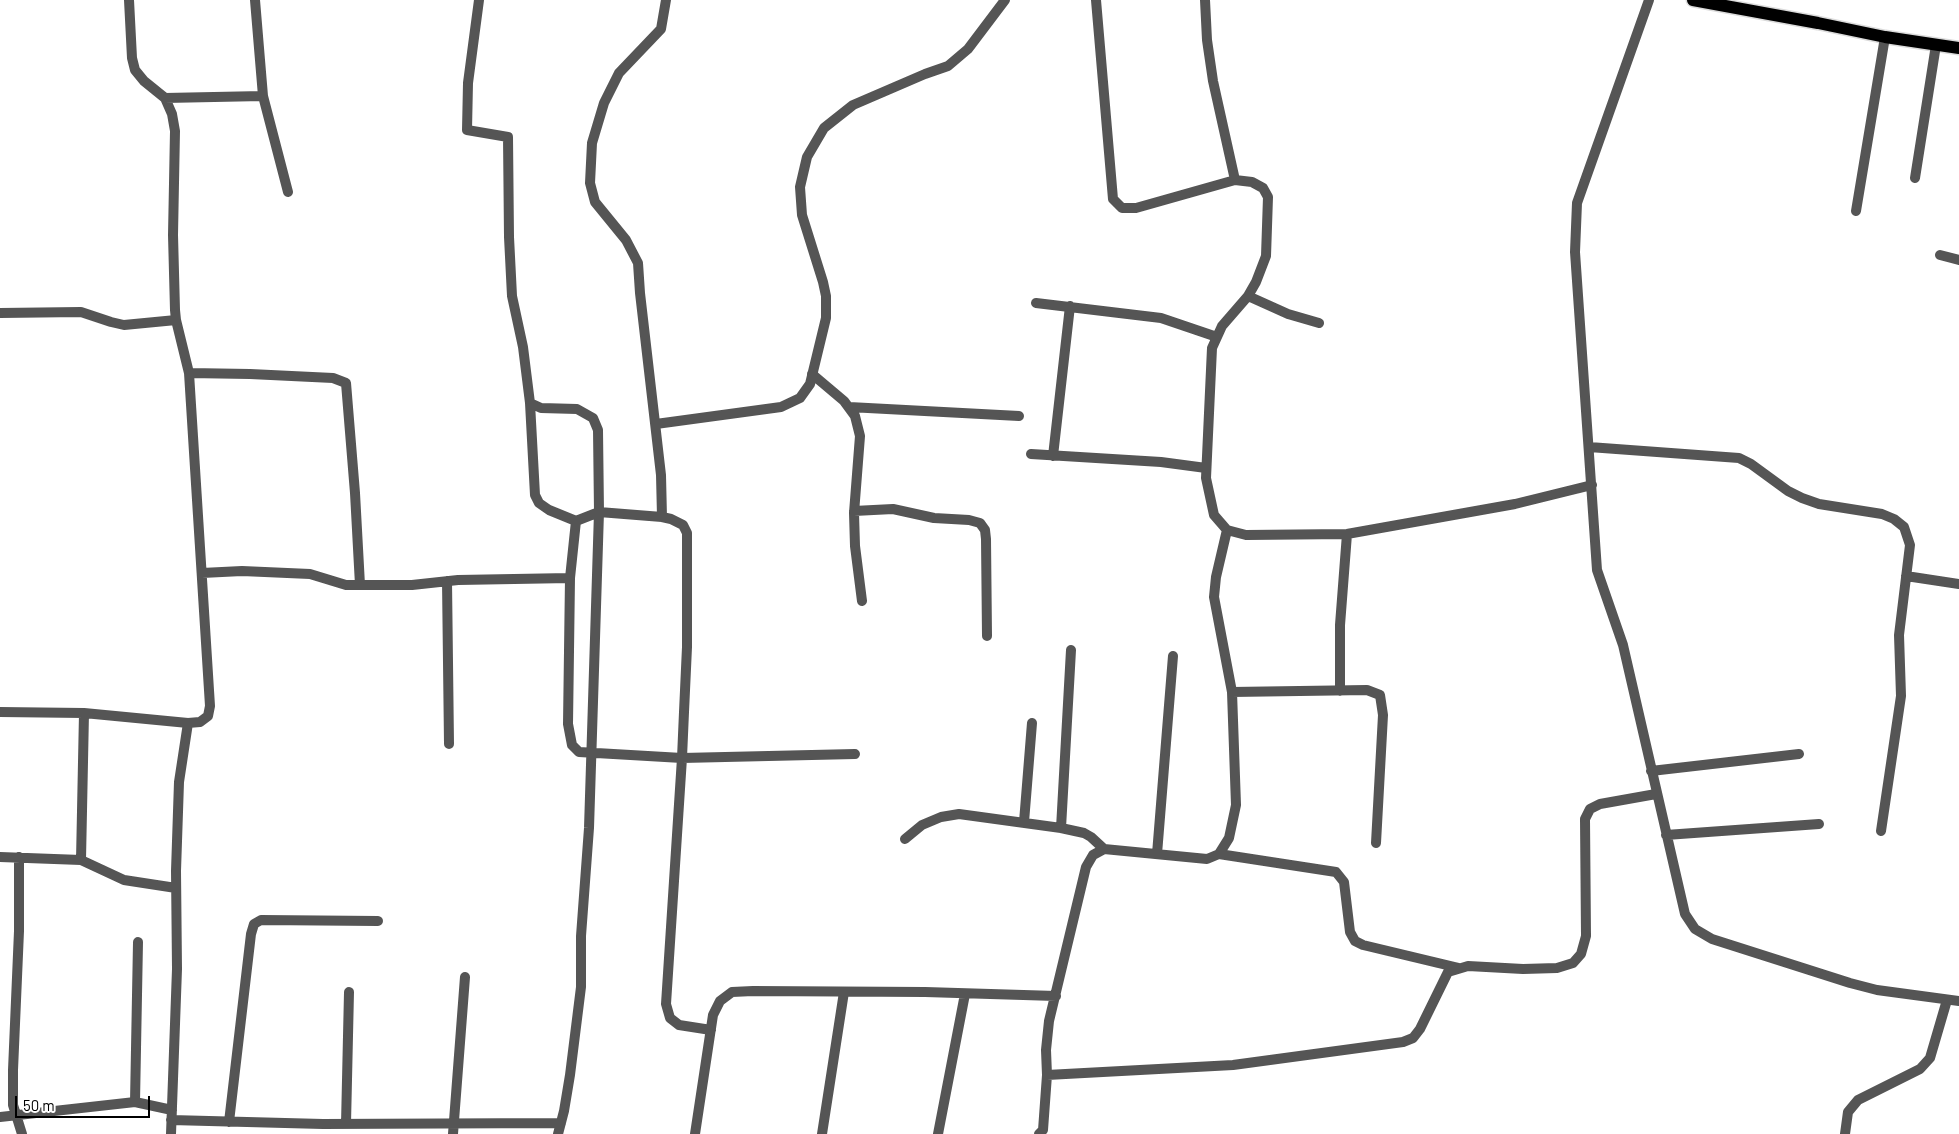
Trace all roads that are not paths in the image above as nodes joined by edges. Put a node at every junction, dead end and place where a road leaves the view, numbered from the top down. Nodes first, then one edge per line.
1 (129, 0) edge
2 (255, 0) edge
3 (480, 0) edge
4 (666, 0) edge
5 (1006, 0) edge
6 (1096, 0) edge
7 (1205, 0) edge
8 (1649, 0) edge
9 (1693, 0) edge
10 (1885, 37) junction
11 (1936, 45) junction
12 (1959, 48) edge
13 (263, 96) junction
14 (165, 98) junction
15 (1915, 178) dead end
16 (1235, 180) junction
17 (288, 192) dead end
18 (1856, 211) dead end
19 (1940, 255) dead end
20 (1959, 260) edge
21 (1248, 296) junction
22 (1036, 303) dead end
23 (1070, 306) junction
24 (0, 313) edge
25 (176, 320) junction
26 (1319, 323) dead end
27 (1217, 337) junction
28 (189, 373) junction
29 (812, 374) junction
30 (530, 403) junction
31 (849, 407) junction
32 (1019, 416) dead end
33 (656, 424) junction
34 (1589, 447) junction
35 (1031, 454) dead end
36 (1053, 456) junction
37 (1206, 468) junction
38 (1592, 485) junction
39 (854, 511) junction
40 (599, 512) junction
41 (662, 517) junction
42 (576, 521) junction
43 (1228, 530) junction
44 (1347, 534) junction
45 (202, 573) junction
46 (1906, 576) junction
47 (570, 578) junction
48 (448, 581) junction
49 (1959, 584) edge
50 (360, 585) junction
51 (862, 601) dead end
52 (987, 636) dead end
53 (1071, 650) dead end
54 (1173, 656) dead end
55 (1340, 690) junction
56 (1232, 692) junction
57 (0, 712) edge
58 (84, 713) junction
59 (1032, 722) dead end
60 (188, 723) junction
61 (449, 744) dead end
62 (591, 754) junction
63 (855, 754) dead end
64 (1799, 754) dead end
65 (682, 758) junction
66 (1651, 771) junction
67 (1656, 794) junction
68 (1024, 822) junction
69 (1819, 824) dead end
70 (1061, 828) junction
71 (1881, 831) dead end
72 (1666, 836) junction
73 (905, 839) dead end
74 (1376, 843) dead end
75 (1104, 849) junction
76 (1157, 854) junction
77 (1219, 854) junction
78 (0, 857) edge
79 (19, 857) junction
80 (81, 860) junction
81 (176, 888) junction
82 (378, 922) dead end
83 (138, 942) dead end
84 (1459, 968) junction
85 (465, 977) dead end
86 (349, 992) dead end
87 (844, 992) junction
88 (964, 994) junction
89 (1056, 996) junction
90 (1947, 1000) junction
91 (1959, 1001) edge
92 (711, 1030) junction
93 (1047, 1075) junction
94 (135, 1102) junction
95 (16, 1114) junction
96 (172, 1115) junction
97 (0, 1117) edge
98 (229, 1122) junction
99 (454, 1123) junction
100 (561, 1123) junction
101 (346, 1124) junction
102 (22, 1134) edge
103 (171, 1134) edge
104 (453, 1134) edge
105 (558, 1134) edge
106 (695, 1134) edge
107 (822, 1134) edge
108 (938, 1134) edge
109 (1039, 1134) edge
110 (1845, 1134) edge

1 - 14 street
2 - 13 street
3 - 30 street
4 - 33 street
5 - 29 street
6 - 16 street
7 - 16 street
8 - 34 street
9 - 10 main road
10 - 11 main road
10 - 18 street
11 - 12 main road
11 - 15 street
13 - 14 street
13 - 17 street
14 - 25 street
16 - 21 street
19 - 20 street
21 - 26 street
21 - 27 street
22 - 23 street
23 - 27 street
23 - 36 street
24 - 25 street
25 - 28 street
27 - 37 street
28 - 45 street
28 - 50 street
29 - 31 street
29 - 33 street
30 - 40 street
30 - 42 street
31 - 32 street
31 - 39 street
33 - 41 street
34 - 38 street
34 - 46 street
35 - 36 street
36 - 37 street
37 - 43 street
38 - 44 street
38 - 66 street
39 - 51 street
39 - 52 street
40 - 41 street
40 - 42 street
40 - 62 street
41 - 65 street
42 - 47 street
43 - 44 street
43 - 56 street
44 - 55 street
45 - 50 street
45 - 60 street
46 - 49 street
46 - 71 street
47 - 48 street
47 - 62 street
48 - 50 street
48 - 61 street
53 - 70 street
54 - 76 street
55 - 56 street
55 - 74 street
56 - 77 street
57 - 58 street
58 - 60 street
58 - 80 street
59 - 68 street
60 - 81 street
62 - 65 street
62 - 100 street
63 - 65 street
64 - 66 street
65 - 92 street
66 - 67 street
67 - 72 street
67 - 84 street
68 - 70 street
68 - 73 street
69 - 72 street
70 - 75 street
72 - 90 street
75 - 76 street
75 - 89 street
76 - 77 street
77 - 84 street
78 - 79 street
79 - 80 street
79 - 95 street
80 - 81 street
81 - 96 street
82 - 98 street
83 - 94 street
84 - 93 street
85 - 99 street
86 - 101 street
87 - 88 street
87 - 92 street
87 - 107 street
88 - 89 street
88 - 108 street
89 - 93 street
90 - 91 street
90 - 110 street
92 - 106 street
93 - 109 street
94 - 95 street
94 - 96 street
95 - 97 street
95 - 102 street
96 - 98 street
96 - 103 street
98 - 101 street
99 - 100 street
99 - 101 street
99 - 104 street
100 - 105 street

